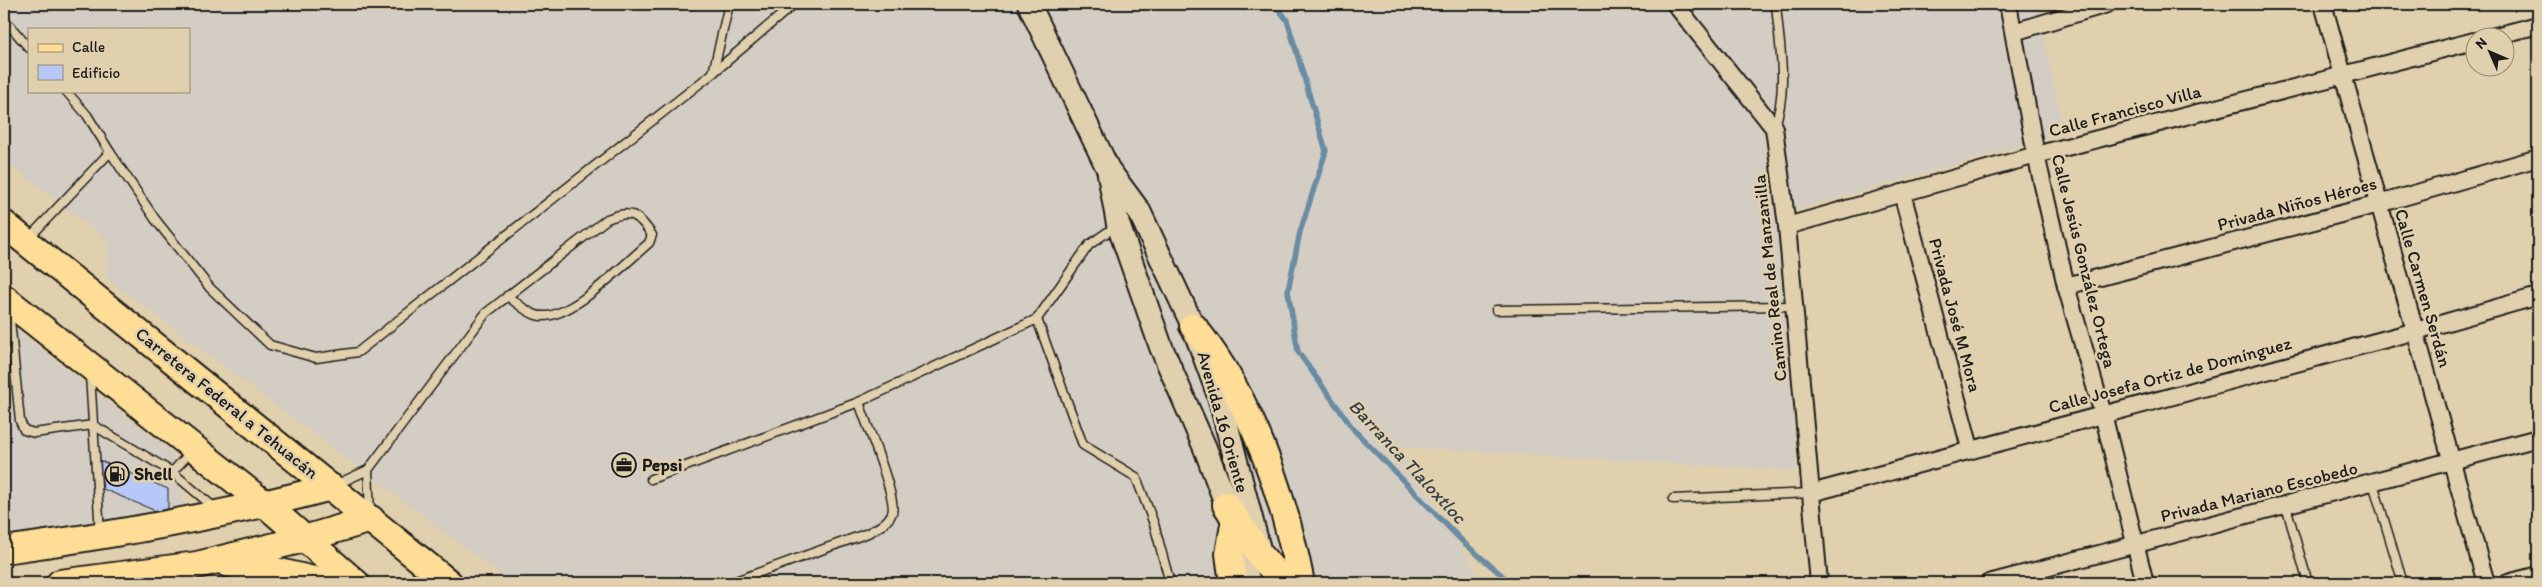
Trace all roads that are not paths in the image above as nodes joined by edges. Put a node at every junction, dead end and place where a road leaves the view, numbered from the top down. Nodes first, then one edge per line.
1 (729, 4) edge
2 (794, 4) edge
3 (1028, 4) edge
4 (1675, 4) edge
5 (1776, 4) edge
6 (2008, 4) edge
7 (2107, 4) edge
8 (2323, 4) edge
9 (4, 19) edge
10 (2538, 25) edge
11 (12, 28) junction
12 (2514, 31) edge
13 (2014, 32) junction
14 (4, 34) edge
15 (2464, 44) edge
16 (28, 47) edge
17 (713, 73) junction
18 (2344, 74) junction
19 (67, 92) edge
20 (1774, 128) junction
21 (110, 152) junction
22 (2036, 155) junction
23 (2538, 158) edge
24 (1902, 193) junction
25 (2379, 204) junction
26 (1128, 217) junction
27 (4, 224) edge
28 (1787, 226) junction
29 (25, 242) junction
30 (2066, 286) junction
31 (507, 296) junction
32 (2538, 296) edge
33 (6, 300) edge
34 (1794, 306) junction
35 (1496, 310) dead end
36 (1037, 319) junction
37 (1194, 326) junction
38 (2416, 331) junction
39 (89, 365) junction
40 (859, 402) junction
41 (2103, 414) junction
42 (93, 425) junction
43 (2538, 438) edge
44 (194, 448) junction
45 (1970, 448) junction
46 (2451, 463) junction
47 (368, 470) junction
48 (172, 472) junction
49 (651, 479) dead end
50 (2374, 483) junction
51 (331, 487) junction
52 (1811, 492) junction
53 (1673, 499) dead end
54 (266, 505) junction
55 (2286, 506) junction
56 (221, 513) junction
57 (1230, 515) junction
58 (371, 519) junction
59 (100, 537) junction
60 (304, 539) junction
61 (2136, 544) junction
62 (4, 550) edge
63 (1261, 556) junction
64 (195, 569) junction
65 (2538, 575) edge
66 (116, 579) edge
67 (60, 583) edge
68 (326, 583) edge
69 (356, 583) edge
70 (449, 583) edge
71 (730, 583) edge
72 (1170, 583) edge
73 (1233, 583) edge
74 (1249, 583) edge
75 (1268, 583) edge
76 (1284, 583) edge
77 (1301, 583) edge
78 (1819, 583) edge
79 (1989, 583) edge
80 (2145, 583) edge
81 (2308, 583) edge
82 (2403, 583) edge
83 (2486, 583) edge
84 (2508, 583) edge

1 - 17 lane
2 - 17 lane
3 - 26 main road
4 - 20 street
5 - 20 lane
6 - 13 street, Calle Jesús González Ortega
7 - 13 street
8 - 18 street, Calle Carmen Serdán
9 - 11 lane
10 - 12 street
11 - 14 lane
11 - 16 lane
13 - 22 street, Calle Jesús González Ortega
15 - 18 street, Calle Francisco Villa
17 - 21 lane
18 - 22 street, Calle Francisco Villa
18 - 25 street, Calle Carmen Serdán
19 - 21 lane
20 - 28 street, Camino Real de Manzanilla
21 - 29 lane
22 - 24 street, Calle Francisco Villa
22 - 30 street, Calle Jesús González Ortega
23 - 25 street, Privada Niños Héroes
24 - 28 street, Calle Francisco Villa
24 - 45 street, Privada José M Mora
25 - 30 street, Privada Niños Héroes
25 - 38 street, Calle Carmen Serdán
26 - 36 lane
26 - 37 main road, Avenida 16 Oriente
26 - 57 main road, Avenida 16 Oriente
27 - 29 main road, Carretera Federal a Tehuacán
28 - 34 street, Camino Real de Manzanilla
29 - 51 main road, Carretera Federal a Tehuacán
30 - 41 street, Calle Jesús González Ortega
31 - 31 lane
31 - 47 lane
32 - 38 street, Calle Josefa Ortiz de Domínguez
33 - 39 main road
33 - 42 lane
34 - 35 lane
34 - 52 street, Camino Real de Manzanilla
36 - 40 lane
36 - 72 lane
37 - 63 main road, Avenida 16 Oriente
37 - 77 main road
38 - 41 street, Calle Josefa Ortiz de Domínguez
38 - 46 street, Calle Carmen Serdán
39 - 42 lane
39 - 44 main road
40 - 49 lane
40 - 71 lane
41 - 45 street, Calle Josefa Ortiz de Domínguez
41 - 61 street, Calle Jesús González Ortega
42 - 48 lane
42 - 59 lane
43 - 46 street, Privada Mariano Escobedo
44 - 48 lane
44 - 54 main road
45 - 52 street, Calle Josefa Ortiz de Domínguez
46 - 50 street, Privada Mariano Escobedo
46 - 83 street, Calle Carmen Serdán
47 - 51 lane
47 - 58 lane
48 - 56 lane
50 - 55 street, Privada Mariano Escobedo
50 - 82 lane
51 - 54 main road
51 - 58 main road, Carretera Federal a Tehuacán
52 - 53 lane
52 - 78 street, Camino Real de Manzanilla
54 - 56 main road
54 - 60 main road
55 - 61 street, Privada Mariano Escobedo
55 - 81 lane
56 - 59 main road
57 - 63 main road
57 - 73 main road
57 - 74 main road, Avenida 16 Oriente
58 - 60 main road
58 - 70 main road, Carretera Federal a Tehuacán
59 - 62 main road
60 - 64 main road
60 - 69 main road
61 - 79 street, Privada Mariano Escobedo
61 - 80 street, Calle Jesús González Ortega
63 - 75 main road, Avenida 16 Oriente
63 - 76 main road
64 - 66 main road
64 - 68 main road
65 - 84 street
66 - 67 main road

